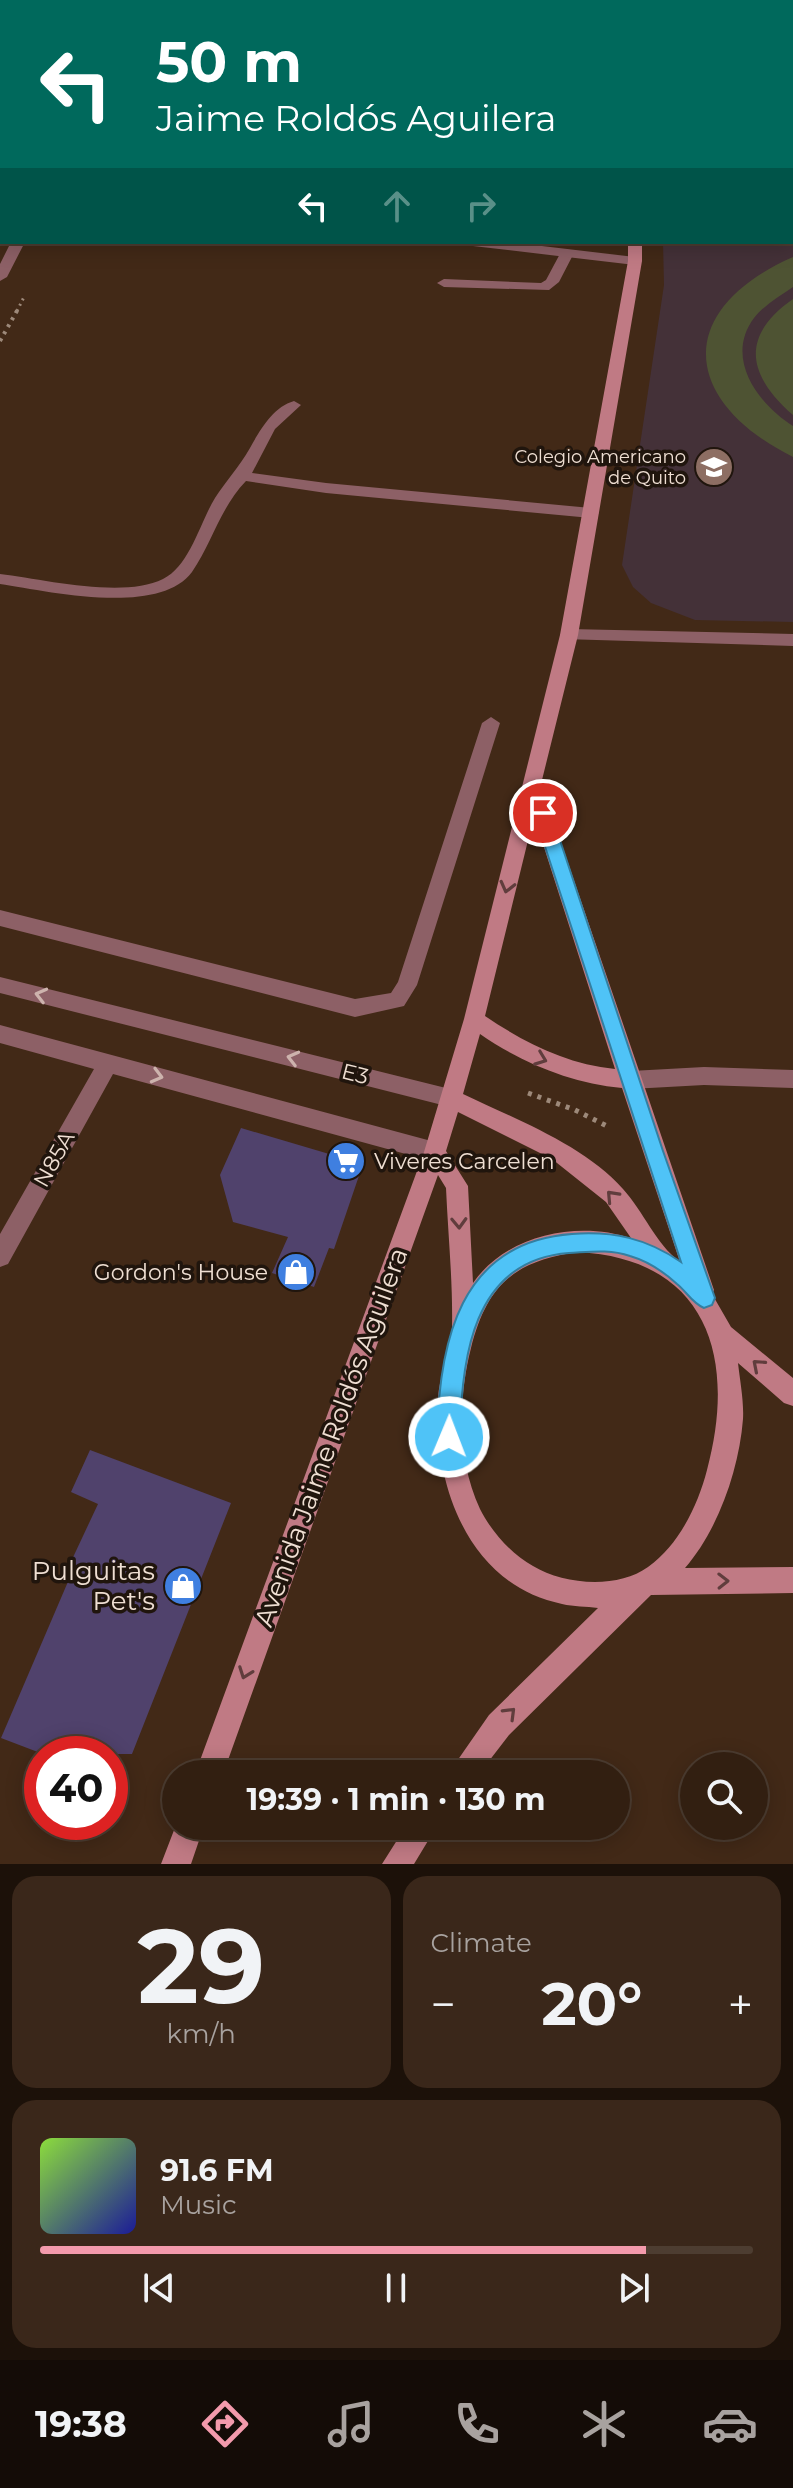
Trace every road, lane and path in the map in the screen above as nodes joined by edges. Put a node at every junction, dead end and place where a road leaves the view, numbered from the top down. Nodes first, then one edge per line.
1 (17, 244) edge
2 (490, 244) edge
3 (635, 244) edge
4 (567, 253) junction
5 (635, 261) junction
6 (0, 277) edge
7 (444, 283) dead end
8 (294, 405) dead end
9 (242, 476) junction
10 (591, 513) junction
11 (0, 579) edge
12 (569, 635) junction
13 (793, 640) edge
14 (491, 723) dead end
15 (533, 785) junction
16 (0, 918) edge
17 (0, 985) edge
18 (474, 1019) junction
19 (0, 1034) edge
20 (109, 1062) junction
21 (793, 1079) edge
22 (631, 1080) junction
23 (517, 1090) dead end
24 (450, 1098) junction
25 (653, 1151) junction
26 (435, 1152) junction
27 (0, 1256) edge
28 (659, 1258) junction
29 (704, 1298) junction
30 (463, 1330) junction
31 (723, 1335) junction
32 (793, 1394) edge
33 (793, 1580) edge
34 (643, 1586) junction
35 (214, 1760) edge
36 (473, 1760) edge
37 (185, 1840) edge
38 (413, 1840) edge
39 (176, 1864) edge
40 (397, 1864) edge

1 - 6 street
2 - 4 street
3 - 5 street
4 - 5 street
4 - 7 street
5 - 10 street
8 - 9 street
9 - 10 street
9 - 11 street
10 - 12 street
12 - 13 street
12 - 15 street
14 - 16 street
15 -> 18 street, Avenida Jaime Roldós Aguilera
15 - 22 street
24 -> 17 street, E3
18 -> 22 street
18 - 24 street, Avenida Jaime Roldós Aguilera
19 - 20 street
20 -> 26 street
20 - 27 street, N85A
21 - 22 street
22 - 25 street
23 - 25 path
24 - 26 street, Avenida Jaime Roldós Aguilera
28 -> 24 street, E3
25 - 29 street
26 -> 30 street
26 -> 35 street, Avenida Jaime Roldós Aguilera
28 - 29 street
28 - 30 street
29 - 31 street
30 - 34 street
32 -> 31 street
31 - 34 street
34 -> 33 street
36 -> 34 street
37 - 39 street
38 - 40 street

